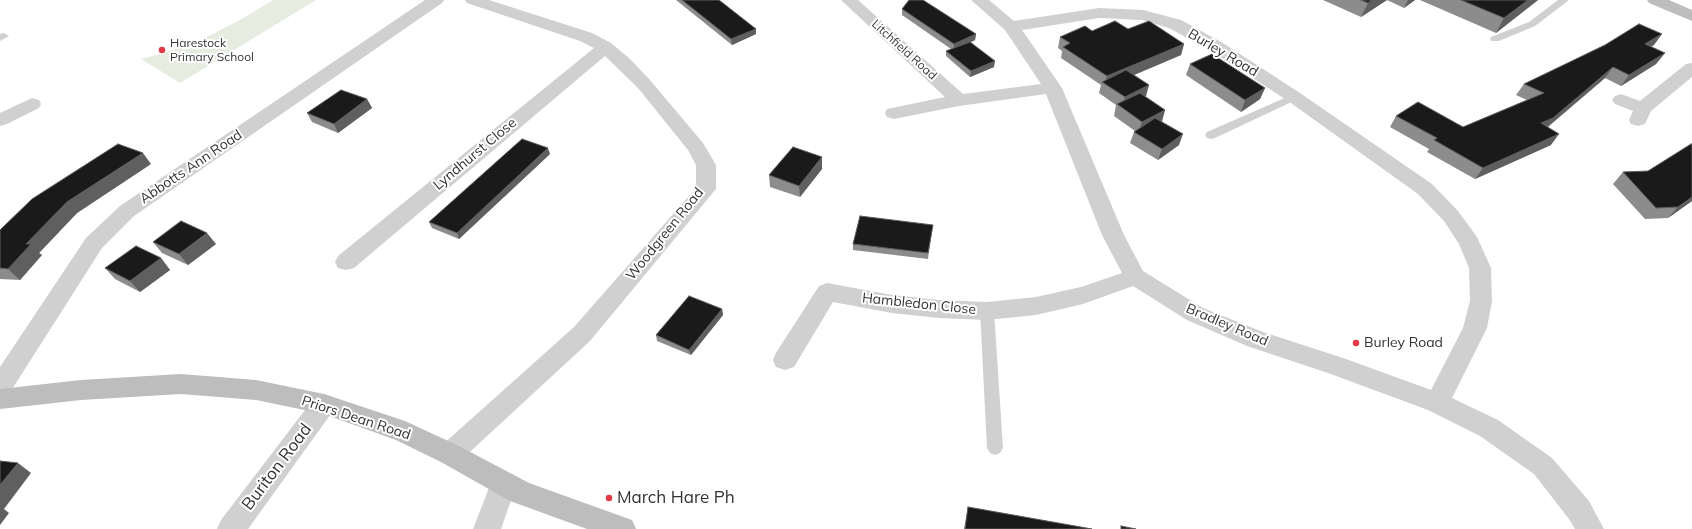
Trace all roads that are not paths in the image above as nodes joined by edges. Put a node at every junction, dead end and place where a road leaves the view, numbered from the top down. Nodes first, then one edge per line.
1 (436, 0) edge
2 (473, 0) edge
3 (849, 0) edge
4 (979, 0) edge
5 (1564, 0) edge
6 (1655, 0) edge
7 (1692, 16) edge
8 (1011, 26) junction
9 (1495, 39) dead end
10 (604, 47) junction
11 (1692, 68) edge
12 (1053, 88) junction
13 (1294, 97) junction
14 (959, 100) junction
15 (1621, 100) dead end
16 (32, 104) dead end
17 (894, 113) dead end
18 (0, 120) edge
19 (1210, 135) dead end
20 (346, 262) dead end
21 (1135, 277) junction
22 (987, 311) junction
23 (784, 360) dead end
24 (0, 387) edge
25 (0, 399) edge
26 (1437, 403) junction
27 (324, 404) junction
28 (995, 448) dead end
29 (450, 454) junction
30 (504, 483) junction
31 (231, 529) edge
32 (487, 529) edge
33 (622, 529) edge
34 (1590, 529) edge

1 - 24 street, Abbotts Ann Road
2 - 10 street, Woodgreen Road
3 - 14 street, Litchfield Road
4 - 8 street
5 - 9 lane
6 - 7 street
8 - 12 street
8 - 13 street, Burley Road
10 - 20 street, Lyndhurst Close
10 - 29 street, Woodgreen Road
11 - 15 street
12 - 14 street
12 - 21 street
13 - 19 lane
13 - 26 street, Burley Road
14 - 17 street
16 - 18 street
21 - 22 street, Hambledon Close
21 - 26 street, Bradley Road
22 - 23 street, Hambledon Close
22 - 28 lane
25 - 27 street, Priors Dean Road
26 - 34 street, Bradley Road
27 - 29 street, Priors Dean Road
27 - 31 street, Buriton Road
29 - 30 street, Priors Dean Road
30 - 32 street
30 - 33 street, Priors Dean Road

